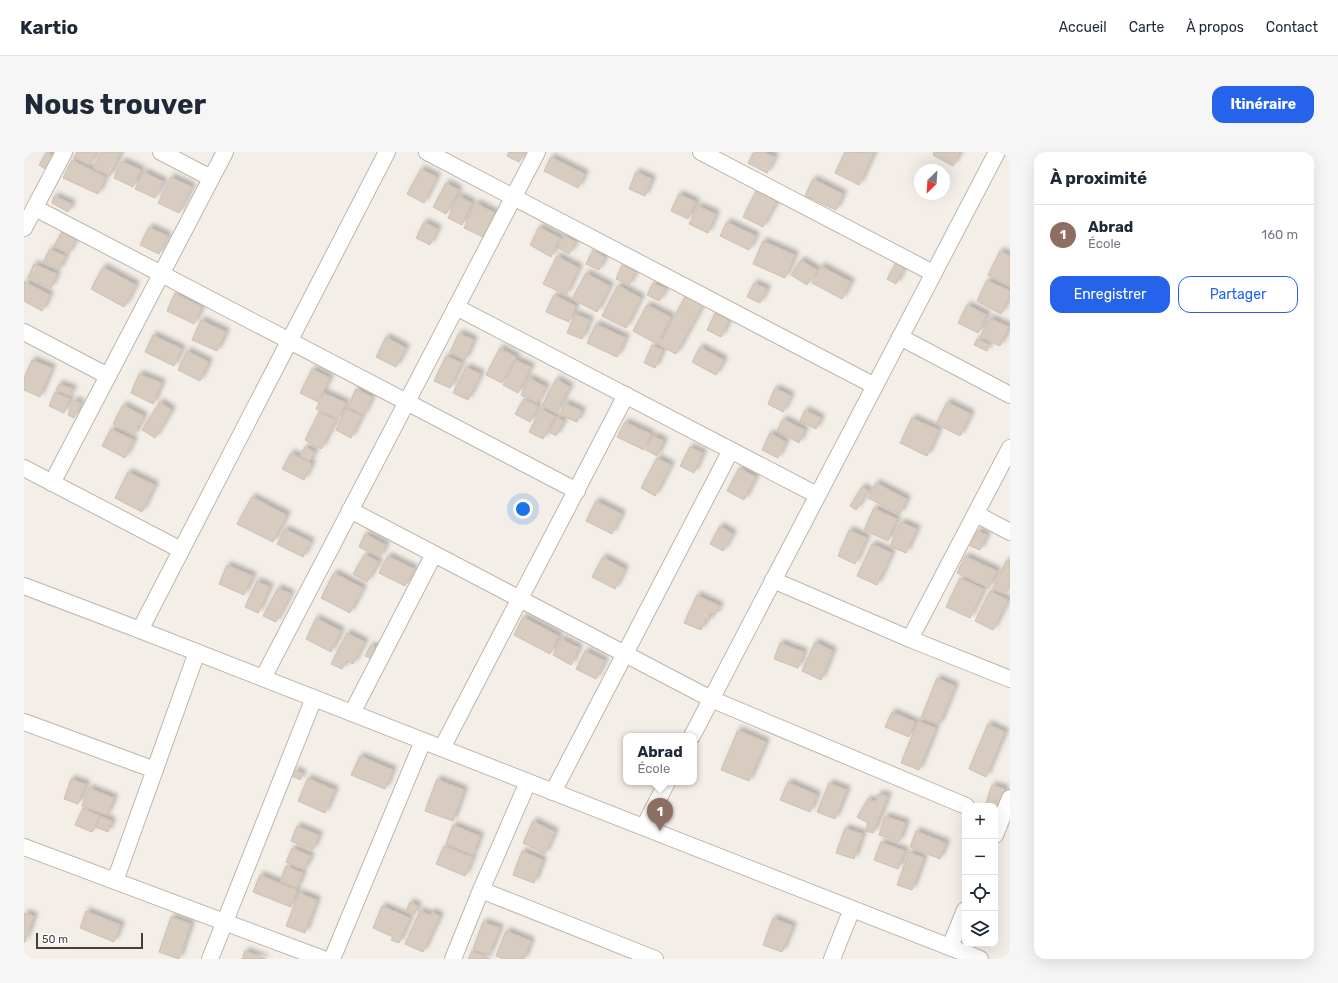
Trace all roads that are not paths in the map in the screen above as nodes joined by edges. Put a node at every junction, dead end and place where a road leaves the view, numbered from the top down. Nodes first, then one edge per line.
1 (64, 152) edge
2 (161, 152) edge
3 (225, 152) edge
4 (387, 152) edge
5 (427, 152) edge
6 (537, 152) edge
7 (701, 152) edge
8 (997, 152) edge
9 (211, 178) junction
10 (513, 196) junction
11 (35, 208) junction
12 (24, 228) edge
13 (934, 273) junction
14 (162, 274) junction
15 (456, 307) junction
16 (24, 332) edge
17 (900, 337) junction
18 (289, 340) junction
19 (108, 376) junction
20 (875, 386) junction
21 (626, 395) junction
22 (1010, 395) edge
23 (407, 402) junction
24 (1010, 448) edge
25 (731, 450) junction
26 (24, 468) edge
27 (52, 483) junction
28 (577, 491) junction
29 (818, 495) junction
30 (350, 510) junction
31 (976, 514) junction
32 (1010, 532) edge
33 (181, 550) junction
34 (434, 554) junction
35 (773, 580) junction
36 (24, 586) edge
37 (520, 600) junction
38 (140, 630) junction
39 (910, 639) junction
40 (197, 652) junction
41 (625, 654) junction
42 (263, 678) junction
43 (1010, 679) edge
44 (314, 698) junction
45 (711, 699) junction
46 (352, 713) junction
47 (24, 722) edge
48 (694, 733) edge
49 (423, 741) junction
50 (442, 748) junction
51 (155, 770) junction
52 (528, 782) junction
53 (666, 785) edge
54 (553, 792) junction
55 (1010, 798) edge
56 (962, 804) edge
57 (1000, 824) edge
58 (644, 827) junction
59 (24, 847) edge
60 (115, 881) junction
61 (481, 890) junction
62 (852, 909) junction
63 (965, 911) edge
64 (225, 923) junction
65 (950, 947) junction
66 (210, 959) edge
67 (323, 959) edge
68 (332, 959) edge
69 (453, 959) edge
70 (655, 959) edge
71 (832, 959) edge
72 (980, 959) edge

1 - 11 street
2 - 9 street
3 - 9 street
4 - 18 street
5 - 10 street
6 - 10 street
7 - 13 street
8 - 13 street
9 - 14 street
10 - 15 street
10 - 20 street
11 - 12 street
11 - 14 street
13 - 17 street
14 - 18 street
14 - 19 street
15 - 21 street
15 - 23 street
16 - 19 street
17 - 20 street
17 - 22 street
18 - 23 street
18 - 33 street
19 - 27 street
20 - 29 street
21 - 25 street
21 - 28 street
23 - 28 street
23 - 30 street
24 - 31 street
25 - 29 street
25 - 41 street
26 - 27 street
27 - 33 street
28 - 37 street
29 - 35 street
30 - 34 street
30 - 42 street
31 - 32 street
31 - 39 street
33 - 38 street
34 - 37 street
34 - 46 street
35 - 39 street
35 - 45 street
36 - 38 street
37 - 41 street
37 - 50 street
38 - 40 street
39 - 43 street
40 - 42 street
40 - 51 street
41 - 45 street
41 - 54 street
42 - 44 street
44 - 46 street
44 - 64 street
45 - 48 street
45 - 56 street
46 - 49 street
47 - 51 street
49 - 50 street
49 - 68 street
50 - 52 street
51 - 60 street
52 - 54 street
52 - 61 street
53 - 58 street
54 - 58 street
55 - 57 street
58 - 62 street
59 - 60 street
60 - 64 street
61 - 69 street
61 - 70 street
62 - 65 street
62 - 71 street
63 - 65 street
64 - 66 street
64 - 67 street
65 - 72 street

